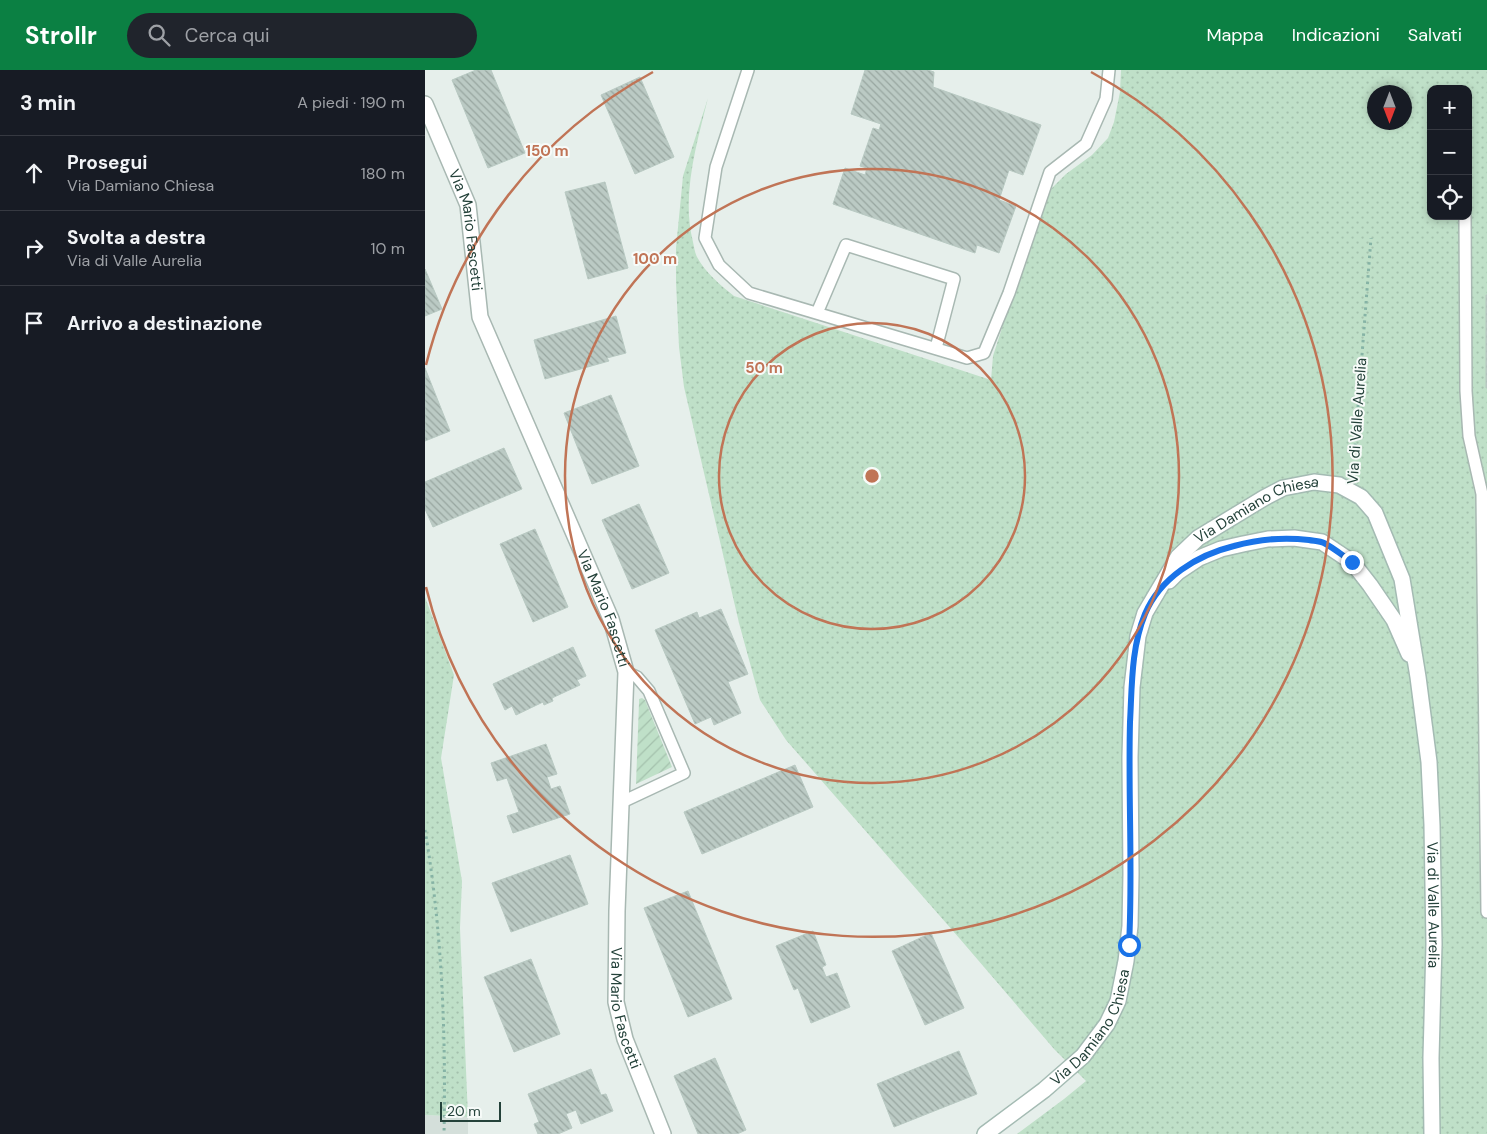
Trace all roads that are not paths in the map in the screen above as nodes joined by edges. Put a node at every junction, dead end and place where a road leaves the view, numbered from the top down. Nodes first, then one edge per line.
1 (748, 70) edge
2 (1109, 70) edge
3 (425, 104) edge
4 (1465, 220) edge
5 (817, 313) junction
6 (936, 348) junction
7 (1351, 490) joint
8 (1322, 542) joint
9 (1159, 591) junction
10 (626, 672) junction
11 (1418, 676) junction
12 (621, 803) junction
13 (1487, 912) edge
14 (663, 1134) edge
15 (985, 1134) edge
16 (1432, 1134) edge

1 - 5 lane
2 - 6 lane
3 - 10 street, Via Mario Fascetti
4 - 13 lane
5 - 6 lane
5 - 6 lane
7 - 9 street, Via Damiano Chiesa
7 - 11 street, Via di Valle Aurelia
8 - 9 street, Via Damiano Chiesa
8 - 11 street, Via di Valle Aurelia
9 - 15 street, Via Damiano Chiesa
10 - 12 street, Via Mario Fascetti
10 - 12 lane
11 - 16 street, Via di Valle Aurelia
12 - 14 street, Via Mario Fascetti

